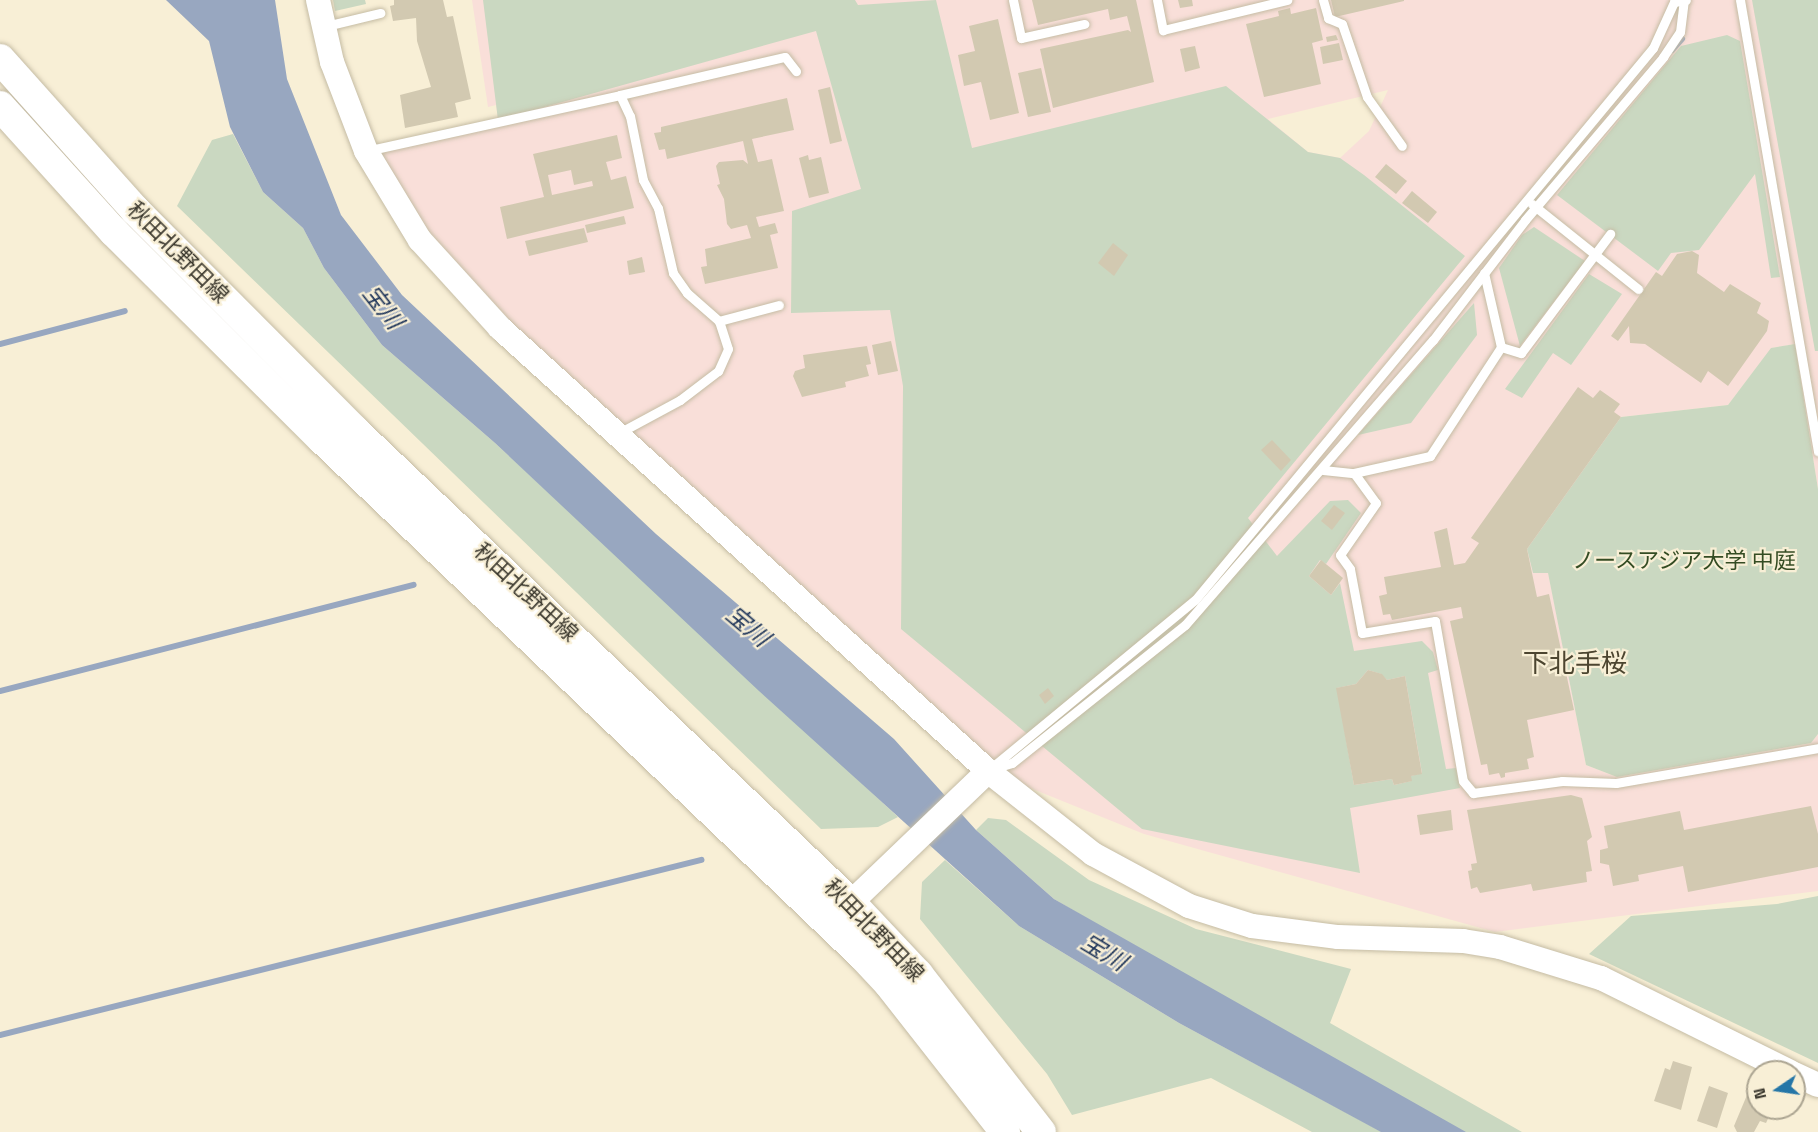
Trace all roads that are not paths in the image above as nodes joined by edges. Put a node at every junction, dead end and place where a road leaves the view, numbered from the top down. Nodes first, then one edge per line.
1 (318, 0) edge
2 (1013, 0) edge
3 (1157, 0) edge
4 (1287, 0) edge
5 (1323, 0) edge
6 (1681, 0) edge
7 (1740, 0) edge
8 (380, 13) dead end
9 (1084, 24) dead end
10 (324, 27) junction
11 (0, 59) edge
12 (796, 71) dead end
13 (620, 95) junction
14 (0, 106) edge
15 (1402, 146) dead end
16 (366, 151) junction
17 (1527, 200) junction
18 (1536, 207) junction
19 (1610, 234) dead end
20 (1594, 255) junction
21 (1484, 273) junction
22 (1638, 289) dead end
23 (779, 305) dead end
24 (719, 321) junction
25 (1501, 347) junction
26 (617, 434) junction
27 (1818, 448) edge
28 (1323, 470) junction
29 (1354, 473) junction
30 (1818, 748) edge
31 (988, 771) junction
32 (840, 913) junction
33 (1766, 1060) edge
34 (1005, 1132) edge
35 (1041, 1132) edge

1 - 10 street
2 - 9 lane
3 - 4 lane
5 - 15 lane
6 - 17 lane
6 - 18 lane
7 - 27 lane
8 - 10 lane
10 - 16 street
11 - 32 main road, 秋田北野田線
12 - 13 lane
13 - 16 lane
13 - 24 lane
14 - 32 main road, 秋田北野田線
16 - 26 street
17 - 18 lane
17 - 31 lane
18 - 20 lane
18 - 21 lane
19 - 20 lane
20 - 22 lane
20 - 25 lane
21 - 25 lane
21 - 28 lane
23 - 24 lane
24 - 26 lane
25 - 29 lane
26 - 31 street
28 - 29 lane
28 - 31 lane
29 - 30 lane
31 - 32 street
31 - 33 street
32 - 34 main road, 秋田北野田線
32 - 35 main road, 秋田北野田線

